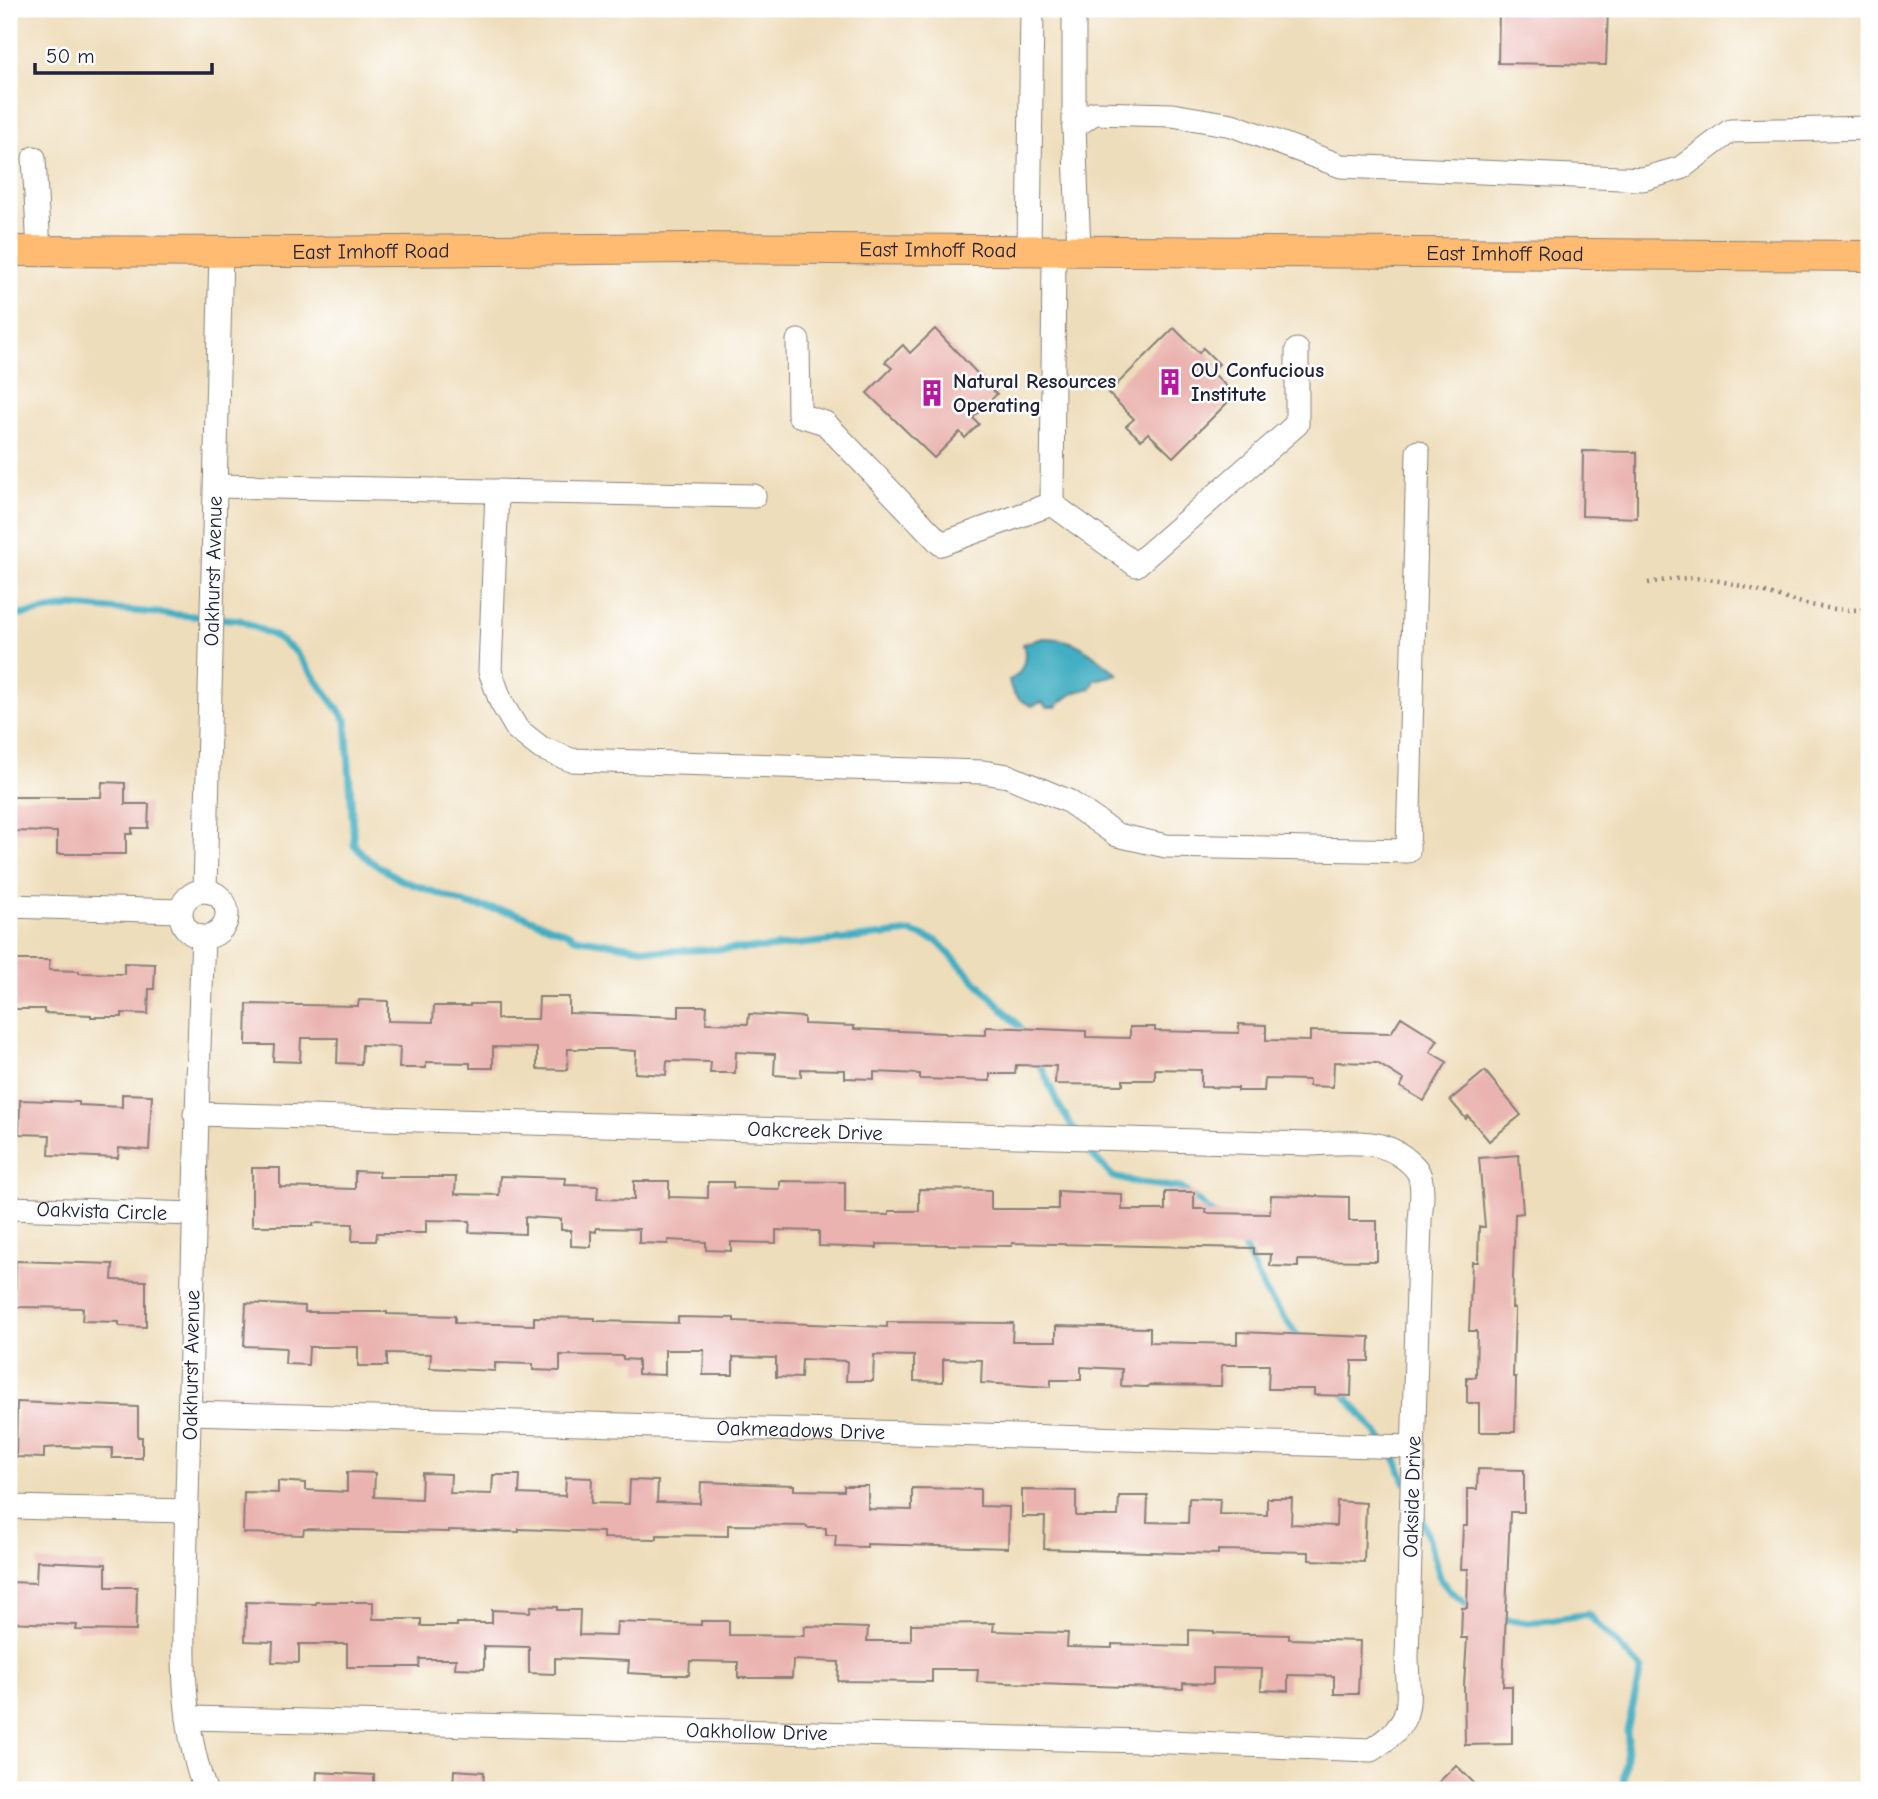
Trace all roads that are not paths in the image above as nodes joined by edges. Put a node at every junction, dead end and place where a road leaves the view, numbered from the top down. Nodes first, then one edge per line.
1 (1032, 9) edge
2 (1074, 9) edge
3 (1074, 127) junction
4 (1869, 128) edge
5 (34, 158) dead end
6 (1054, 249) junction
7 (9, 251) edge
8 (39, 251) junction
9 (221, 252) junction
10 (1869, 256) edge
11 (798, 341) dead end
12 (1297, 350) dead end
13 (1418, 452) dead end
14 (216, 486) junction
15 (497, 491) junction
16 (754, 496) dead end
17 (1052, 504) junction
18 (205, 891) junction
19 (9, 906) edge
20 (181, 911) junction
21 (203, 937) junction
22 (195, 1114) junction
23 (1421, 1179) joint
24 (9, 1208) edge
25 (194, 1214) junction
26 (190, 1413) junction
27 (1410, 1450) junction
28 (9, 1507) edge
29 (187, 1511) junction
30 (188, 1718) junction
31 (1325, 1747) joint
32 (205, 1790) edge

1 - 6 street
2 - 3 street
3 - 4 street
3 - 6 street
5 - 8 street
6 - 9 main road, East Imhoff Road
6 - 10 main road, East Imhoff Road
6 - 17 street
7 - 8 main road, East Imhoff Road
8 - 9 main road, East Imhoff Road
9 - 14 street, Oakhurst Avenue
11 - 17 street
12 - 17 street
13 - 15 street
14 - 15 street
14 - 18 street, Oakhurst Avenue
15 - 16 street
18 - 20 street
18 - 21 street
19 - 20 street
20 - 21 street
21 - 22 street, Oakhurst Avenue
22 - 23 street, Oakcreek Drive
22 - 25 street, Oakhurst Avenue
23 - 27 street, Oakside Drive
24 - 25 street, Oakvista Circle
25 - 26 street, Oakhurst Avenue
26 - 27 street, Oakmeadows Drive
26 - 29 street, Oakhurst Avenue
27 - 31 street, Oakside Drive
28 - 29 street
29 - 30 street, Oakhurst Avenue
30 - 31 street, Oakhollow Drive
30 - 32 street, Oakhurst Avenue

